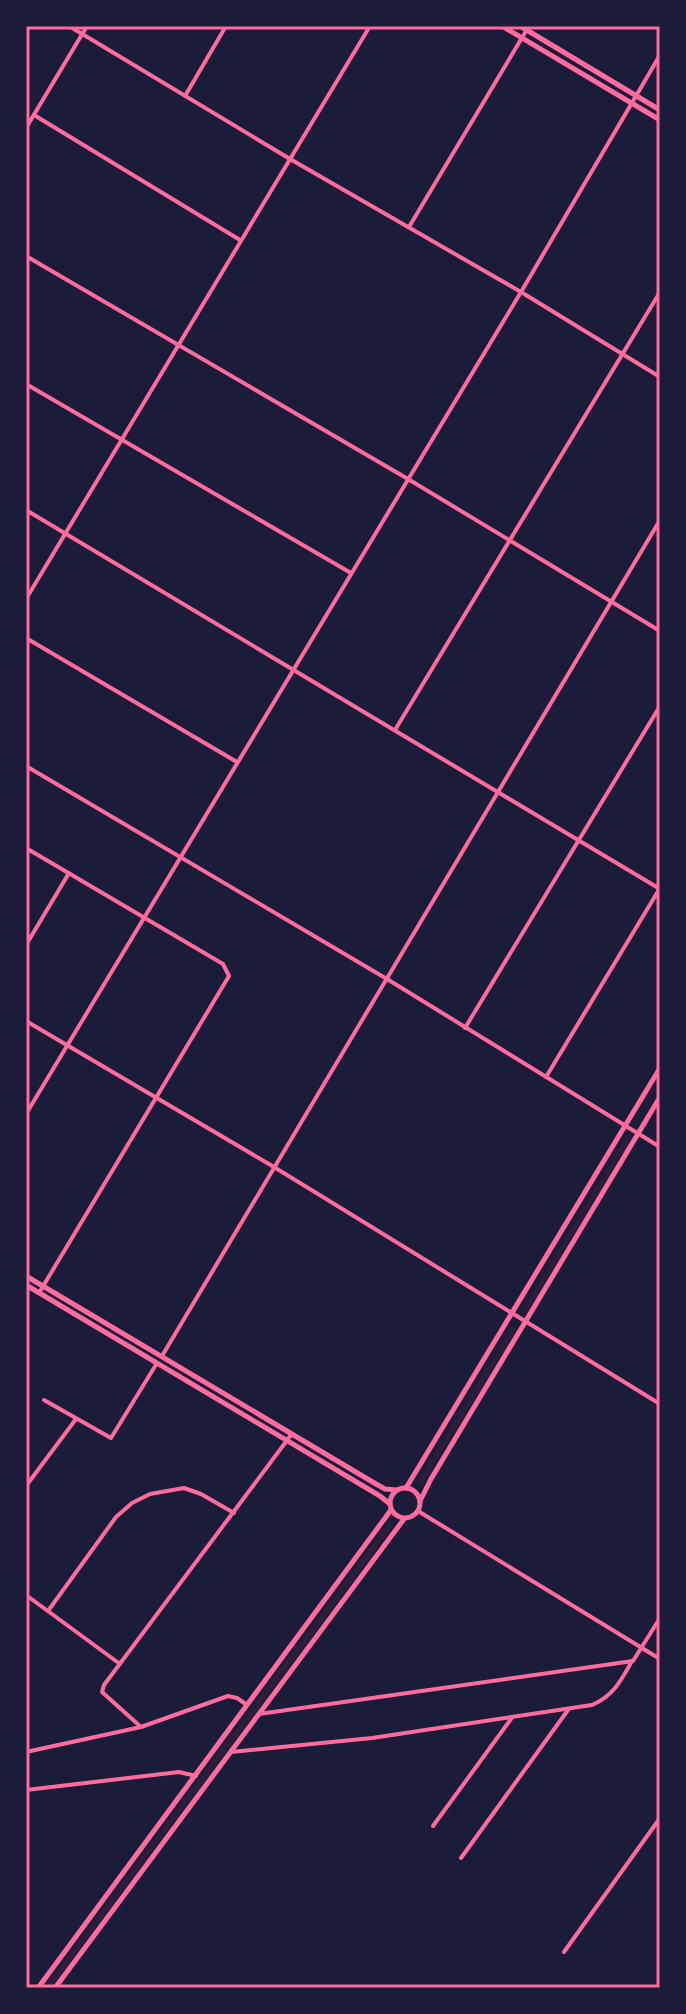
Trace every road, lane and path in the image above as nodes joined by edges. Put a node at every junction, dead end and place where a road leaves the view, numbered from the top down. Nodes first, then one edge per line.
1 (69, 26) edge
2 (87, 26) edge
3 (226, 26) edge
4 (370, 26) edge
5 (502, 26) edge
6 (525, 27) edge
7 (82, 34) junction
8 (522, 38) junction
9 (660, 55) edge
10 (185, 96) junction
11 (636, 96) junction
12 (631, 103) junction
13 (660, 110) edge
14 (34, 115) junction
15 (660, 120) edge
16 (26, 128) edge
17 (290, 159) junction
18 (409, 227) junction
19 (241, 240) junction
20 (26, 256) edge
21 (521, 292) junction
22 (660, 292) edge
23 (178, 347) junction
24 (622, 355) junction
25 (660, 377) edge
26 (26, 384) edge
27 (121, 441) junction
28 (408, 479) junction
29 (26, 510) edge
30 (660, 520) edge
31 (65, 534) junction
32 (510, 542) junction
33 (351, 573) junction
34 (26, 599) edge
35 (610, 601) junction
36 (660, 631) edge
37 (26, 638) edge
38 (294, 670) junction
39 (660, 706) edge
40 (395, 730) junction
41 (237, 762) junction
42 (26, 766) edge
43 (497, 793) junction
44 (579, 841) junction
45 (26, 848) edge
46 (181, 858) junction
47 (69, 873) junction
48 (660, 889) edge
49 (145, 917) junction
50 (26, 945) edge
51 (387, 979) junction
52 (26, 1021) edge
53 (465, 1028) junction
54 (68, 1045) junction
55 (660, 1068) edge
56 (546, 1077) junction
57 (156, 1097) junction
58 (660, 1097) edge
59 (26, 1114) edge
60 (626, 1126) junction
61 (638, 1134) junction
62 (660, 1147) edge
63 (274, 1167) junction
64 (26, 1276) edge
65 (26, 1285) edge
66 (44, 1286) junction
67 (39, 1293) junction
68 (512, 1315) junction
69 (525, 1322) junction
70 (161, 1356) junction
71 (157, 1363) junction
72 (44, 1400) dead end
73 (660, 1404) edge
74 (76, 1419) junction
75 (291, 1435) junction
76 (287, 1442) junction
77 (26, 1486) edge
78 (406, 1488) junction
79 (397, 1490) junction
80 (420, 1501) junction
81 (390, 1507) junction
82 (418, 1511) junction
83 (234, 1513) junction
84 (404, 1519) junction
85 (26, 1595) edge
86 (48, 1611) junction
87 (660, 1618) edge
88 (642, 1647) junction
89 (660, 1659) edge
90 (633, 1661) junction
91 (120, 1664) junction
92 (247, 1705) junction
93 (569, 1708) junction
94 (257, 1715) junction
95 (513, 1717) junction
96 (141, 1727) junction
97 (26, 1752) edge
98 (231, 1752) junction
99 (196, 1776) junction
100 (26, 1790) edge
101 (660, 1818) edge
102 (433, 1826) dead end
103 (461, 1858) dead end
104 (564, 1952) dead end
105 (38, 1988) edge
106 (55, 1988) edge

1 - 7 street
2 - 7 street
3 - 10 street
4 - 17 street
5 - 8 street
6 - 8 street
6 - 11 street
7 - 10 street
7 - 14 street
8 - 12 street
8 - 18 street
9 - 11 street
10 - 17 street
11 - 12 street
11 - 13 street
12 - 15 street
12 - 21 street
14 - 16 street
14 - 19 street
17 - 18 street
17 - 19 street
18 - 21 street
19 - 23 street
20 - 23 street
21 - 24 street
21 - 28 street
22 - 24 street
23 - 27 street
23 - 28 street
24 - 25 street
24 - 32 street
26 - 27 street
27 - 31 street
27 - 33 street
28 - 32 street
28 - 33 street
29 - 31 street
30 - 35 street
31 - 34 street
31 - 38 street
32 - 35 street
32 - 40 street
33 - 38 street
35 - 36 street
35 - 43 street
37 - 41 street
38 - 40 street
38 - 41 street
39 - 44 street
40 - 43 street
41 - 46 street
42 - 46 street
43 - 44 street
43 - 51 street
44 - 48 street
44 - 53 street
45 - 47 street
46 - 49 street
46 - 51 street
47 - 49 street
47 - 50 street
48 - 56 street
49 - 54 street
49 - 57 street
51 - 53 street
51 - 63 street
52 - 54 street
53 - 56 street
54 - 57 street
54 - 59 street
55 - 60 street
56 - 60 street
57 - 63 street
57 - 66 street
58 - 61 street
60 - 61 street
60 - 68 street
61 - 62 street
61 - 69 street
63 - 68 street
63 - 70 street
64 - 66 street
65 - 67 street
66 - 67 street
66 - 70 street
67 - 71 street
68 - 69 street
68 - 78 street
69 - 73 street
69 - 80 street
70 - 71 street
70 - 75 street
71 - 74 street
71 - 76 street
72 - 74 street
74 - 77 street
75 - 76 street
75 - 79 street
76 - 81 street
76 - 83 street
78 - 79 street
78 - 80 street
79 - 81 street
80 - 82 street
81 - 84 street
81 - 92 street
82 - 84 street
82 - 88 street
83 - 86 street
83 - 91 street
84 - 94 street
85 - 86 street
86 - 91 street
87 - 88 street
88 - 89 street
88 - 90 street
90 - 93 street
90 - 94 street
91 - 96 street
92 - 96 street
92 - 99 street
93 - 95 street
93 - 103 street
94 - 98 street
95 - 98 street
95 - 102 street
96 - 97 street
98 - 106 street
99 - 100 street
99 - 105 street
101 - 104 street

